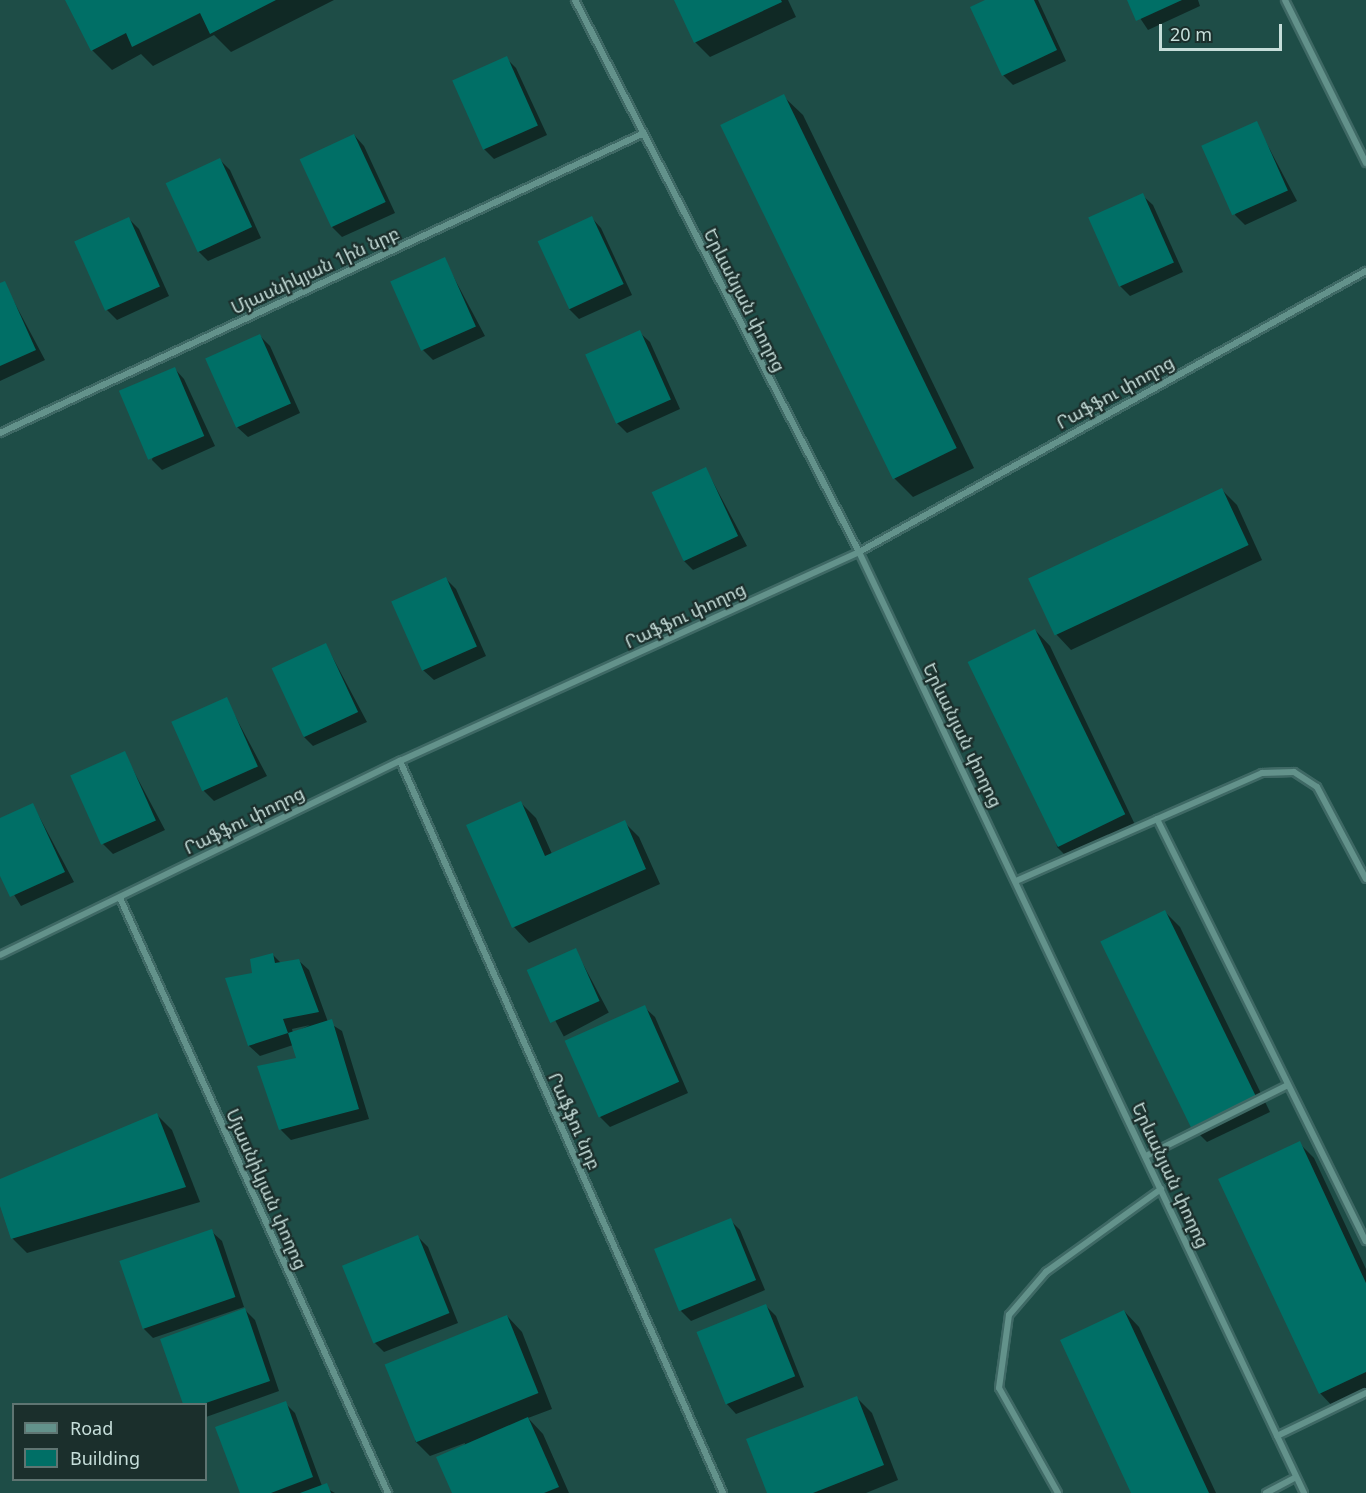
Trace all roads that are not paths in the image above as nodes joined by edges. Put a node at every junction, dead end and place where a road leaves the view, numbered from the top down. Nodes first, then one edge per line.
1 (576, 0) edge
2 (1285, 0) edge
3 (642, 134) junction
4 (1366, 163) edge
5 (1366, 271) edge
6 (0, 433) edge
7 (859, 552) junction
8 (400, 761) junction
9 (1156, 819) junction
10 (1366, 879) edge
11 (1016, 881) junction
12 (120, 897) junction
13 (0, 955) edge
14 (1286, 1086) junction
15 (1146, 1156) junction
16 (1161, 1189) junction
17 (1366, 1241) edge
18 (1366, 1393) edge
19 (1277, 1436) junction
20 (1296, 1477) junction
21 (388, 1493) edge
22 (723, 1493) edge
23 (1058, 1493) edge
24 (1266, 1493) edge
25 (1304, 1493) edge

1 - 3 street, Երևանյան փողոց
2 - 4 street
3 - 6 street, Մյասնիկյան 1ին նրբ
3 - 7 street, Երևանյան փողոց
5 - 7 street, Րաֆֆու փողոց
7 - 8 street, Րաֆֆու փողոց
7 - 11 street, Երևանյան փողոց
8 - 12 street, Րաֆֆու փողոց
8 - 22 street, Րաֆֆու նրբ
9 - 10 street
9 - 11 street
9 - 14 street
11 - 15 street, Երևանյան փողոց
12 - 13 street, Րաֆֆու փողոց
12 - 21 street, Մյասնիկյան փողոց
14 - 15 street
14 - 17 street
15 - 16 street, Երևանյան փողոց
16 - 19 street, Երևանյան փողոց
16 - 23 street
18 - 19 street
19 - 20 street, Երևանյան փողոց
20 - 24 street
20 - 25 street, Երևանյան փողոց

